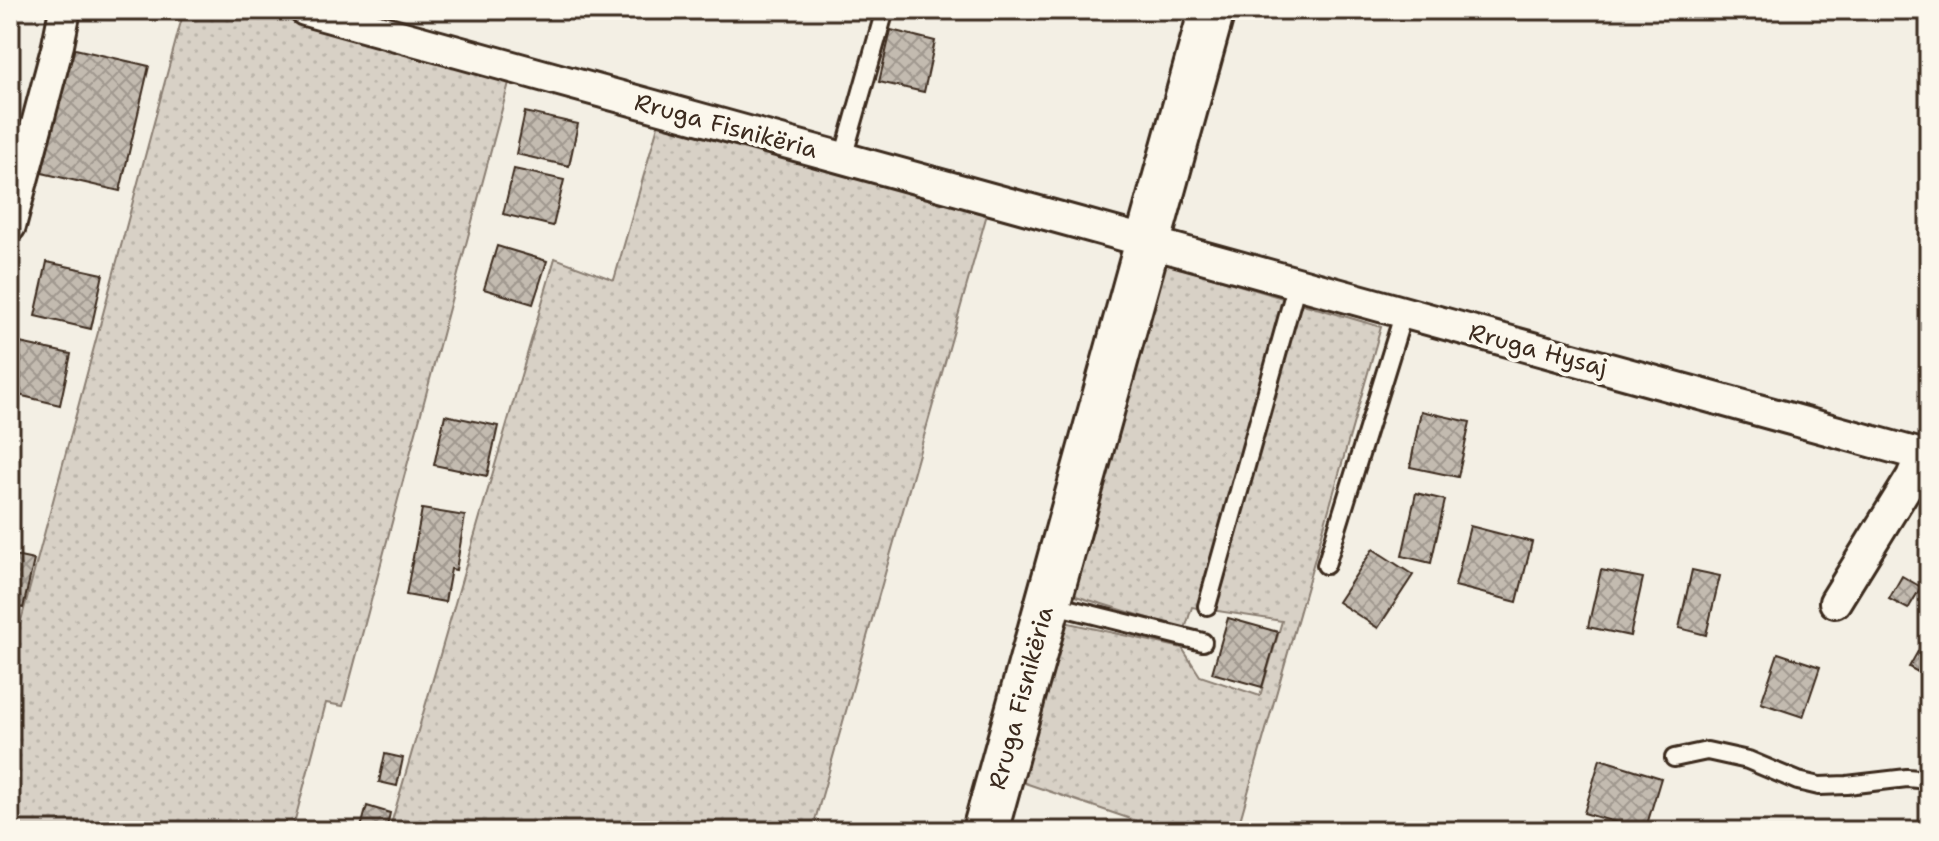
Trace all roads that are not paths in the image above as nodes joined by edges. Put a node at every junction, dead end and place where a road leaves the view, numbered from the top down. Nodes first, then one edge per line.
1 (65, 10) edge
2 (305, 10) edge
3 (885, 10) edge
4 (1212, 10) edge
5 (843, 158) junction
6 (10, 226) edge
7 (1148, 242) junction
8 (1297, 283) junction
9 (1404, 312) junction
10 (1925, 456) edge
11 (1326, 565) dead end
12 (1835, 602) dead end
13 (1048, 604) junction
14 (1207, 606) dead end
15 (1203, 642) dead end
16 (1674, 758) dead end
17 (1929, 780) edge
18 (985, 831) edge

1 - 6 street
2 - 5 street, Rruga Fisnikëria
3 - 5 lane
4 - 7 street, Rruga Fisnikëria
5 - 7 street, Rruga Fisnikëria
7 - 8 street, Rruga Hysaj
7 - 13 street, Rruga Fisnikëria
8 - 9 street, Rruga Hysaj
8 - 14 lane
9 - 10 street, Rruga Hysaj
9 - 11 lane
10 - 12 street
13 - 15 lane
13 - 18 street, Rruga Fisnikëria
16 - 17 lane

